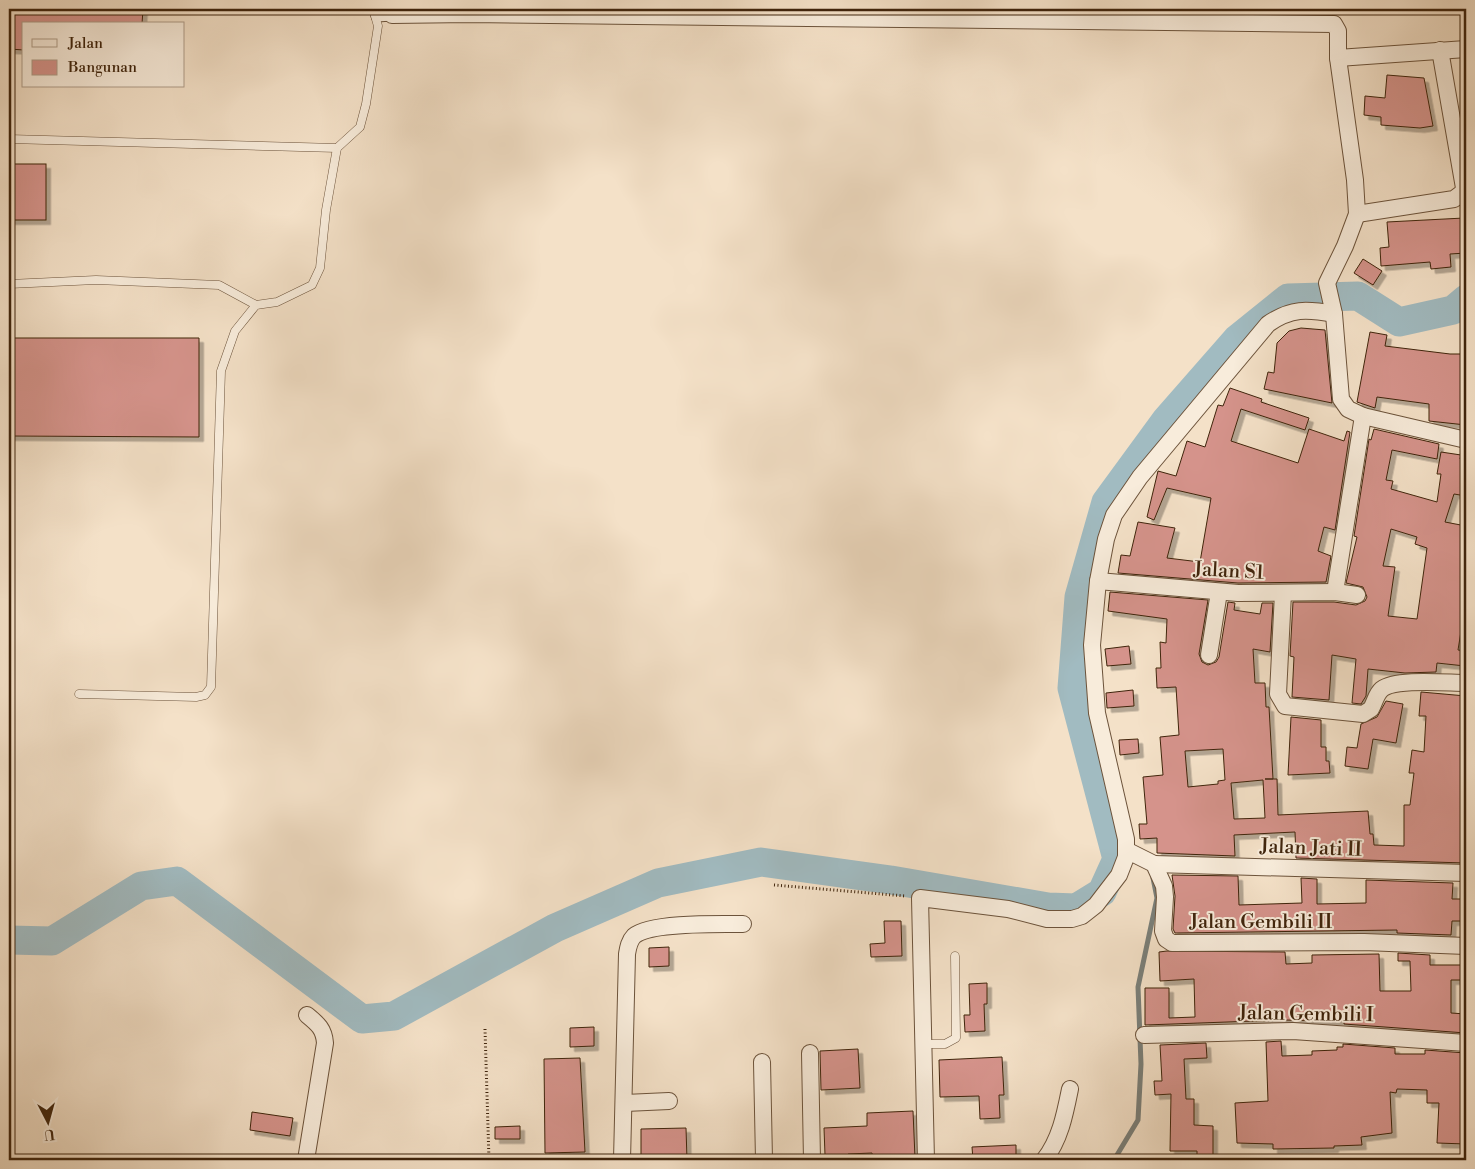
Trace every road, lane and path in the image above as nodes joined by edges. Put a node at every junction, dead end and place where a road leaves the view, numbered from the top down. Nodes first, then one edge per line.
1 (383, 12) edge
2 (1466, 48) edge
3 (1440, 50) junction
4 (1338, 58) junction
5 (9, 139) edge
6 (337, 148) junction
7 (1356, 214) junction
8 (9, 284) edge
9 (256, 305) junction
10 (1333, 310) junction
11 (1363, 416) junction
12 (1466, 440) edge
13 (1098, 581) junction
14 (1219, 592) junction
15 (1335, 592) junction
16 (1283, 593) junction
17 (1357, 595) dead end
18 (1209, 655) dead end
19 (1466, 683) edge
20 (78, 694) dead end
21 (1125, 858) junction
22 (1154, 864) junction
23 (1466, 873) edge
24 (774, 884) dead end
25 (920, 898) junction
26 (743, 924) dead end
27 (1466, 946) edge
28 (955, 956) dead end
29 (308, 1015) dead end
30 (485, 1029) dead end
31 (1144, 1035) dead end
32 (1466, 1043) edge
33 (922, 1044) junction
34 (810, 1053) dead end
35 (762, 1062) dead end
36 (1070, 1090) dead end
37 (669, 1101) dead end
38 (625, 1103) junction
39 (306, 1160) edge
40 (489, 1160) edge
41 (622, 1160) edge
42 (764, 1160) edge
43 (812, 1160) edge
44 (926, 1160) edge
45 (1044, 1160) edge

1 - 4 street
1 - 6 lane
2 - 3 street
3 - 4 street
3 - 7 street
4 - 7 street
5 - 6 lane
6 - 9 lane
7 - 10 street
8 - 9 lane
9 - 20 lane
10 - 11 street
10 - 13 street
11 - 12 street
11 - 15 street
13 - 14 street, Jalan S1
13 - 21 street
14 - 16 street, Jalan S1
14 - 18 street
15 - 16 street, Jalan S1
15 - 17 street, Jalan S1
16 - 19 street
21 - 22 street
21 - 25 street
22 - 23 street, Jalan Jati II
22 - 27 street, Jalan Gembili II
24 - 25 path
25 - 33 street
26 - 38 street
28 - 33 lane
29 - 39 street
30 - 40 path
31 - 32 street, Jalan Gembili I
33 - 44 street
34 - 43 street
35 - 42 street
36 - 45 street
37 - 38 street
38 - 41 street

